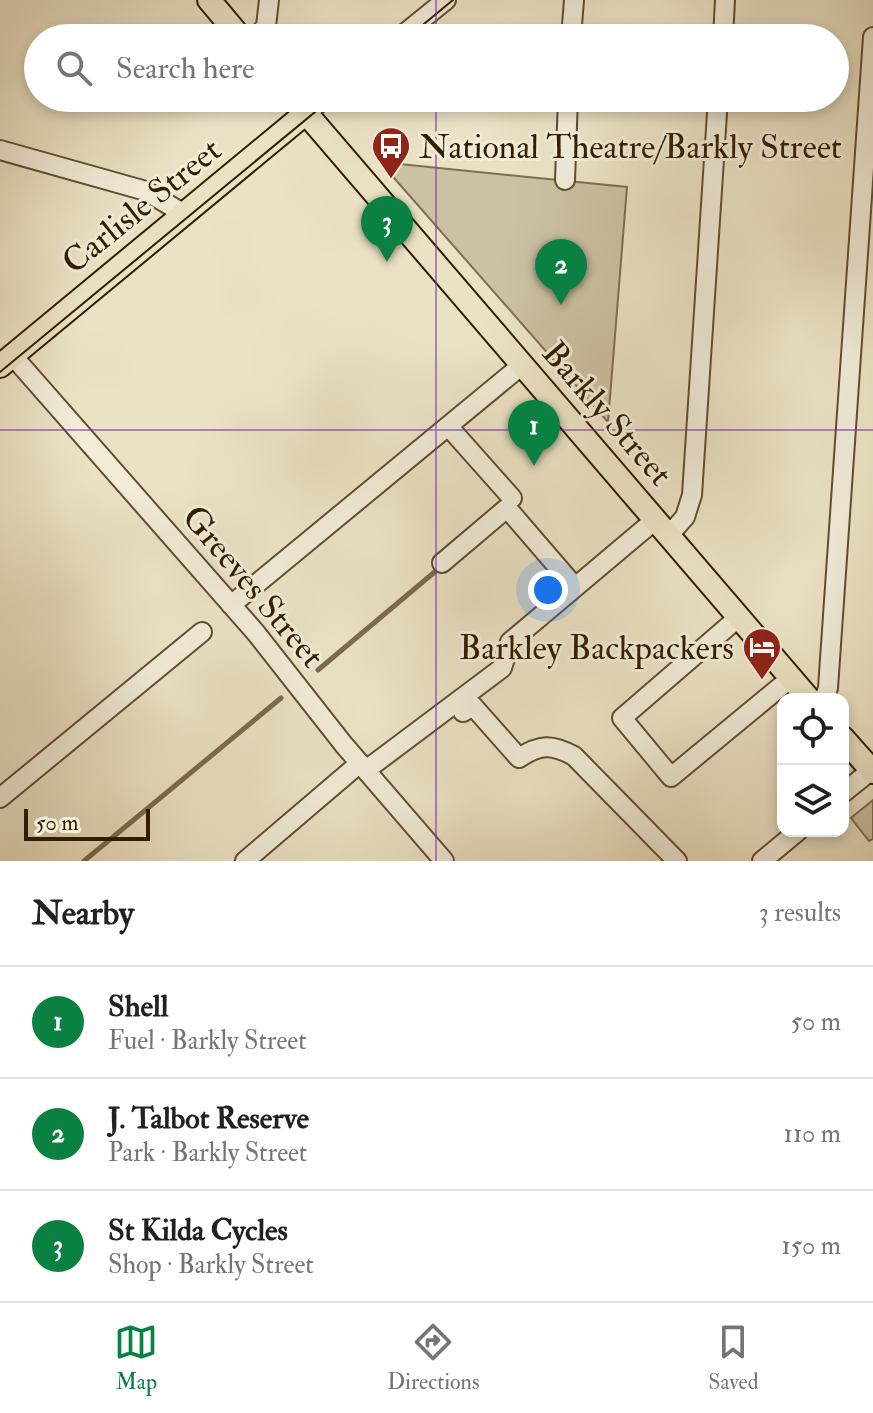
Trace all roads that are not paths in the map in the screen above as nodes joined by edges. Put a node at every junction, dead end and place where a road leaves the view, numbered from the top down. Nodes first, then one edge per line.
1 (209, 0) edge
2 (269, 0) edge
3 (446, 0) edge
4 (574, 0) edge
5 (725, 0) edge
6 (425, 9) edge
7 (229, 24) edge
8 (266, 24) edge
9 (412, 24) edge
10 (572, 24) edge
11 (724, 24) edge
12 (873, 37) edge
13 (293, 112) edge
14 (304, 112) edge
15 (567, 112) edge
16 (717, 112) edge
17 (0, 150) edge
18 (565, 180) dead end
19 (184, 214) junction
20 (6, 360) edge
21 (522, 365) junction
22 (448, 426) junction
23 (512, 498) dead end
24 (662, 527) junction
25 (442, 563) dead end
26 (575, 587) junction
27 (231, 605) junction
28 (739, 617) junction
29 (202, 632) dead end
30 (791, 678) junction
31 (804, 693) edge
32 (826, 693) edge
33 (463, 712) dead end
34 (849, 745) edge
35 (363, 766) junction
36 (872, 770) edge
37 (849, 788) edge
38 (0, 798) edge
39 (791, 837) edge
40 (245, 861) edge
41 (444, 861) edge
42 (677, 861) edge
43 (762, 861) edge

1 - 7 main road
2 - 8 street
3 - 6 street
4 - 10 street
5 - 11 street
6 - 9 street
12 - 32 street
13 - 19 main road, Carlisle Street
14 - 21 main road, Barkly Street
15 - 18 street
16 - 24 street
17 - 19 street
19 - 20 main road, Carlisle Street
20 - 27 street, Greeves Street
21 - 22 street
21 - 24 main road, Barkly Street
22 - 23 street
22 - 27 street
24 - 26 street
24 - 28 main road, Barkly Street
25 - 26 street
26 - 35 street
27 - 35 street, Greeves Street
28 - 30 main road, Barkly Street
28 - 30 street
29 - 38 street
30 - 31 main road, Barkly Street
33 - 42 street
34 - 36 main road
35 - 40 street
35 - 41 street, Greeves Street
36 - 37 street
39 - 43 street

